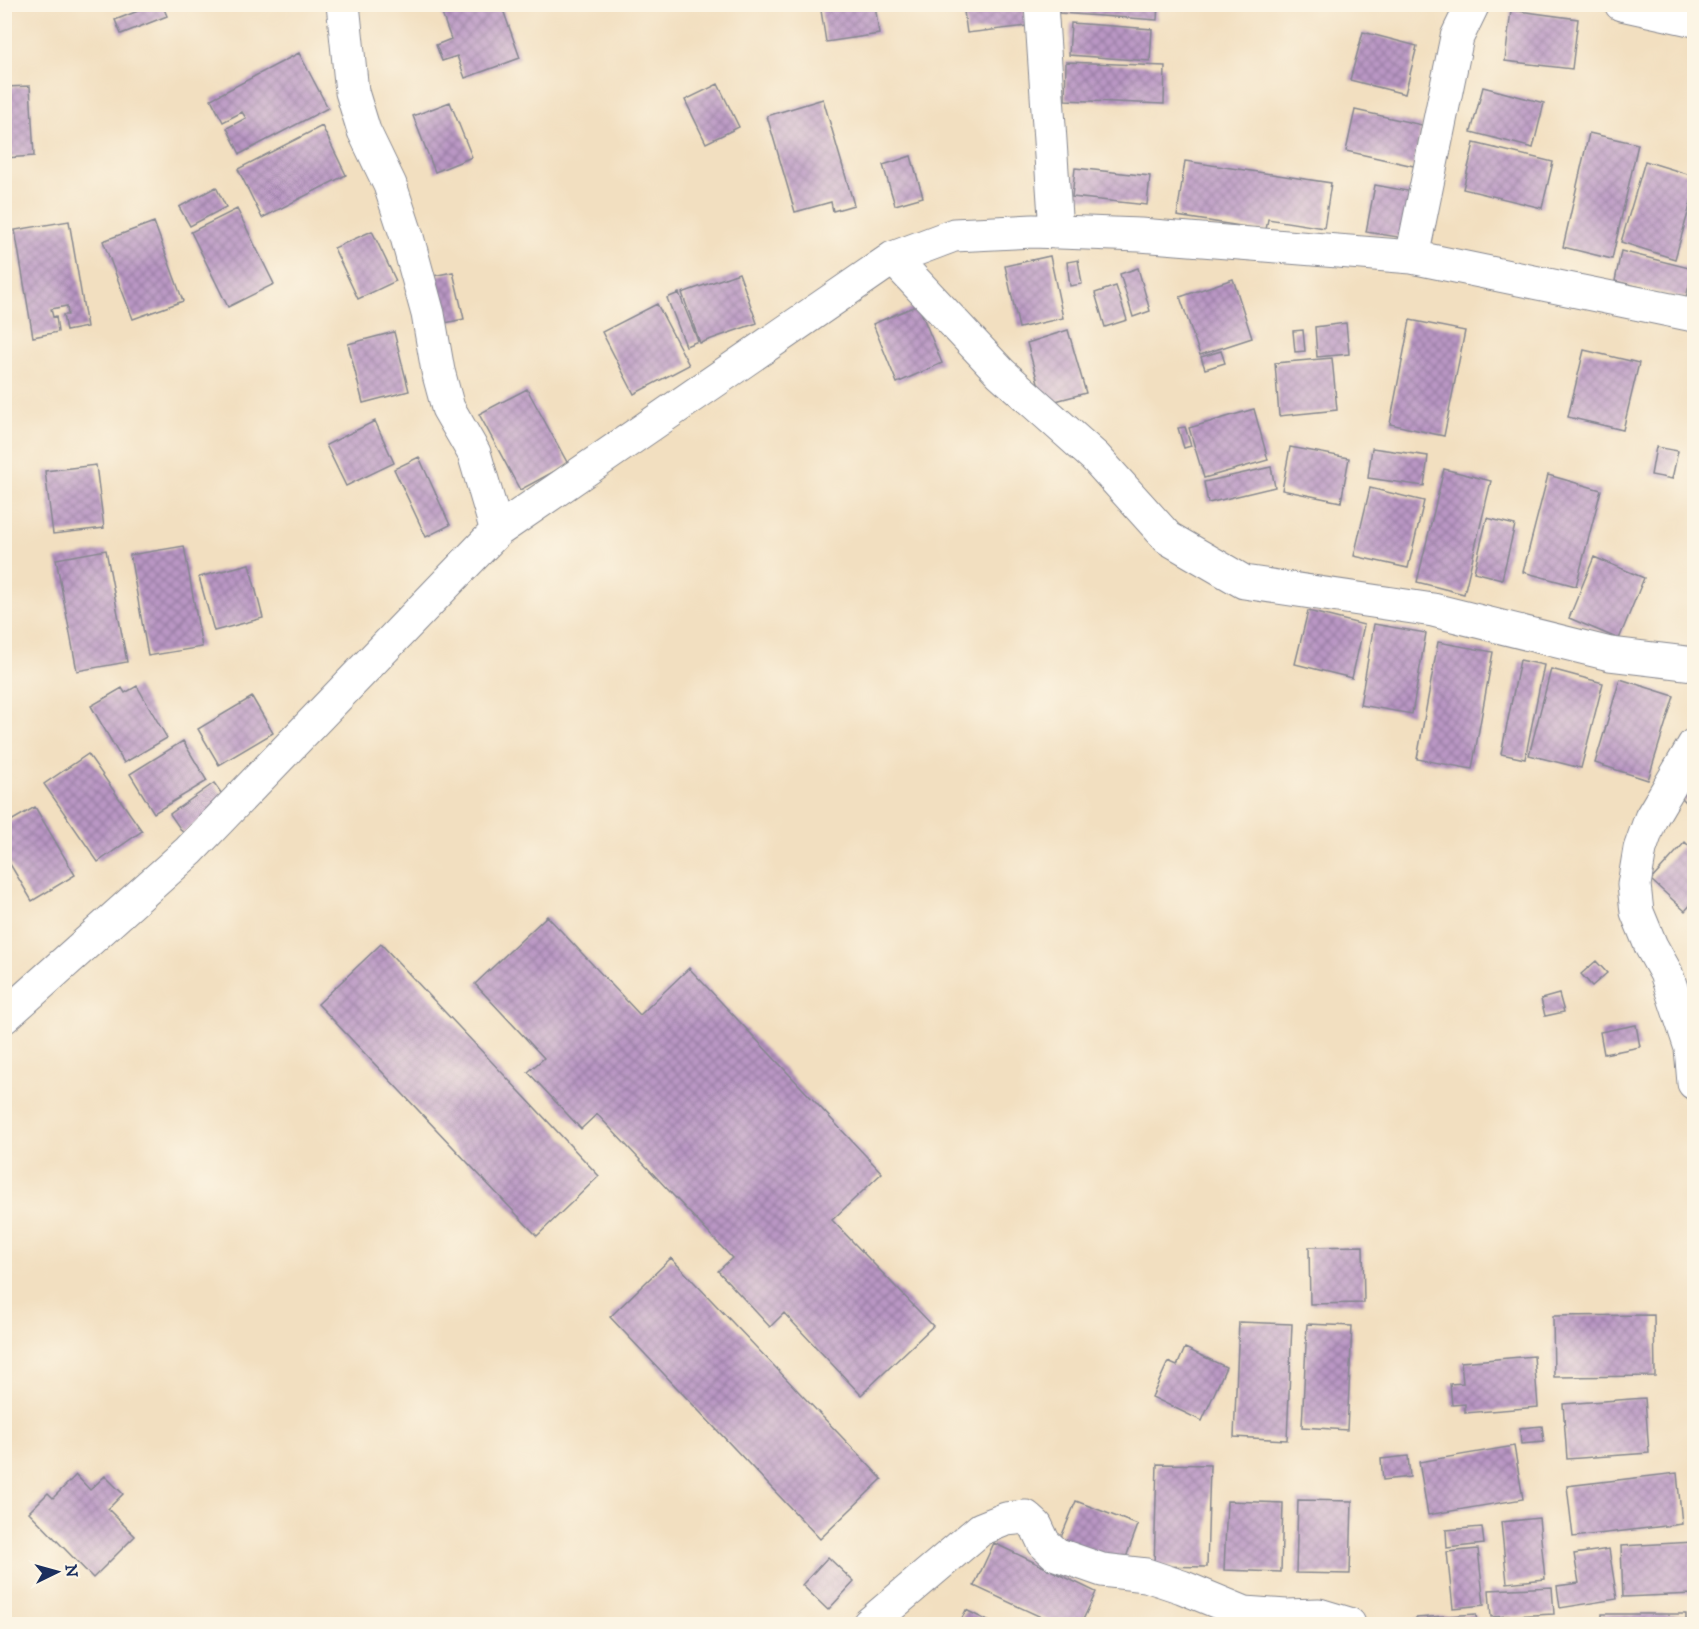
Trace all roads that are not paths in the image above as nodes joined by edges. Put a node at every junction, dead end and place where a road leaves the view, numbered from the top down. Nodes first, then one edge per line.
1 (343, 4) edge
2 (1041, 4) edge
3 (1473, 4) edge
4 (1621, 4) edge
5 (1695, 20) edge
6 (1056, 232) junction
7 (1412, 257) junction
8 (893, 258) junction
9 (1692, 307) edge
10 (497, 531) junction
11 (1695, 664) edge
12 (1695, 744) edge
13 (4, 1017) edge
14 (1695, 1083) edge
15 (869, 1624) edge
16 (1349, 1624) edge

1 - 10 street
2 - 6 street
3 - 7 street
4 - 5 street
6 - 7 street
6 - 8 street
7 - 9 street
8 - 10 street
8 - 11 street
10 - 13 street
12 - 14 street
15 - 16 street

